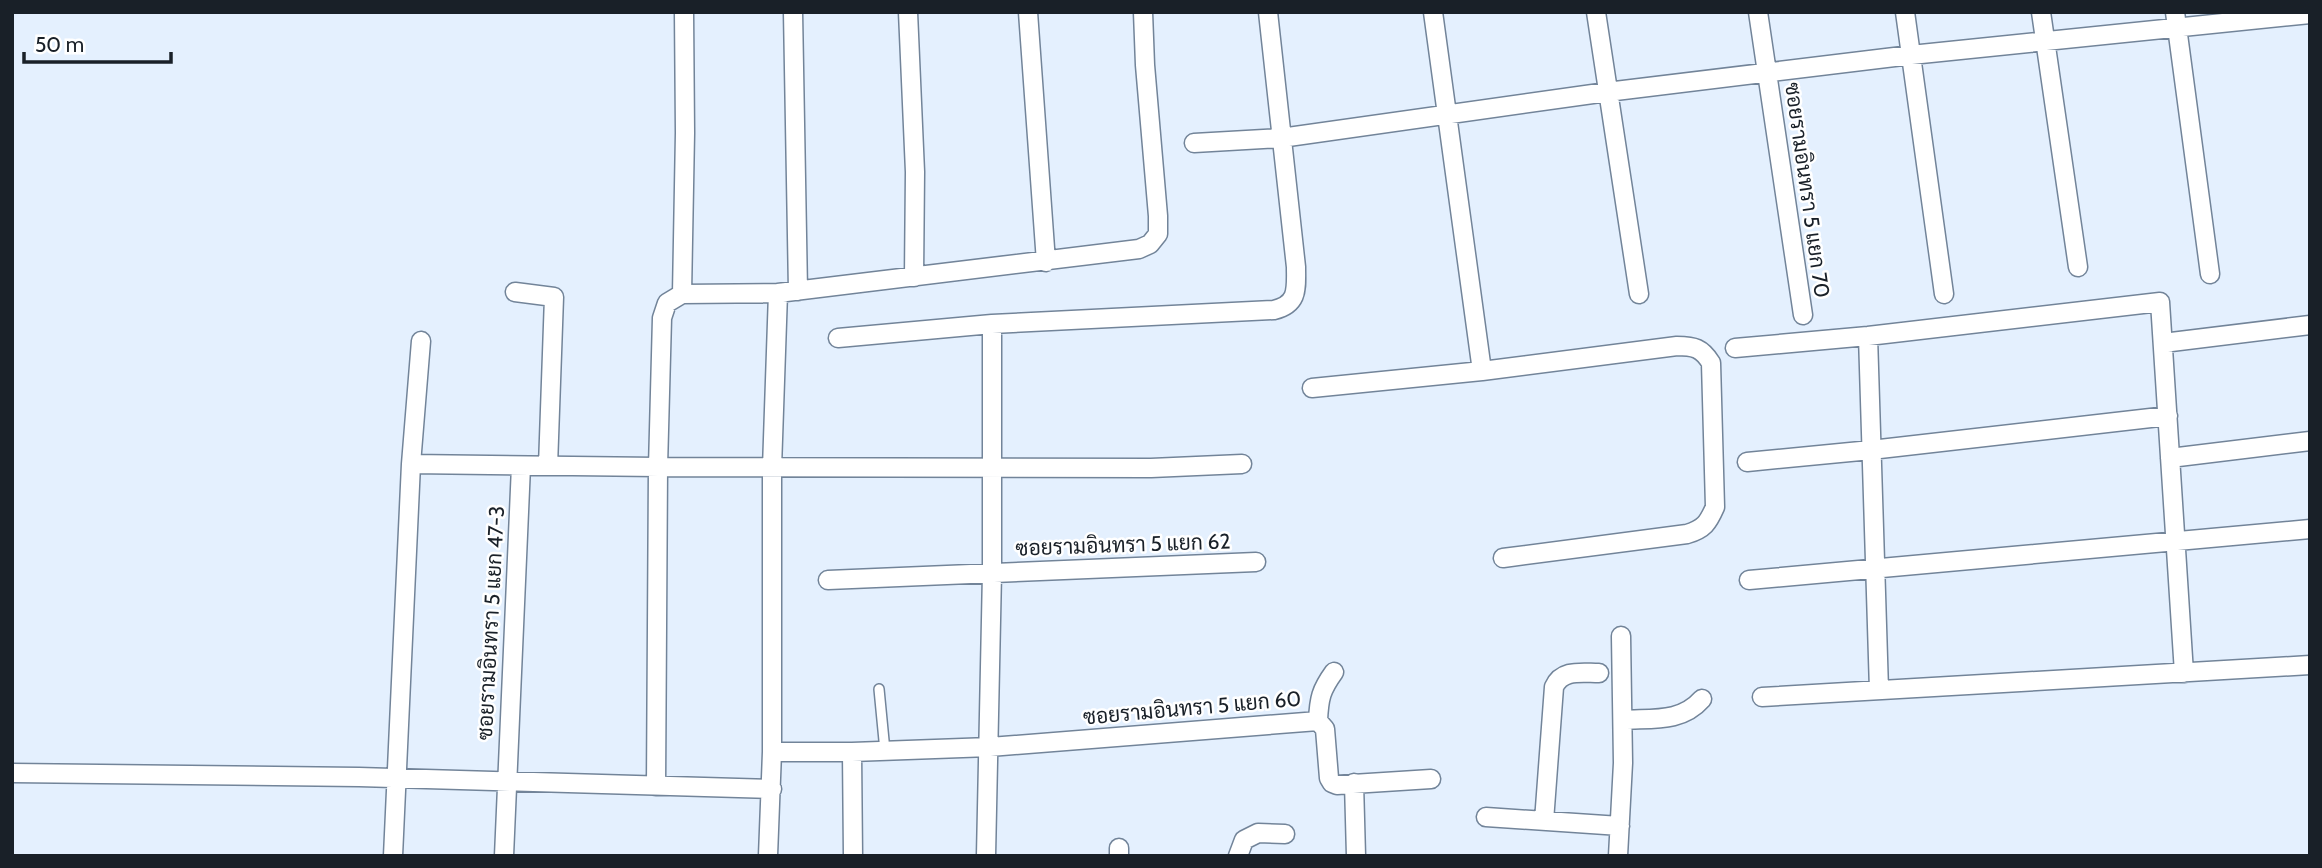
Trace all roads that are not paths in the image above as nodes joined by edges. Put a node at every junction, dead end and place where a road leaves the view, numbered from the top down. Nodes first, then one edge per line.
1 (684, 12) edge
2 (793, 12) edge
3 (908, 12) edge
4 (1028, 12) edge
5 (1143, 12) edge
6 (1268, 12) edge
7 (1433, 12) edge
8 (1596, 12) edge
9 (1758, 12) edge
10 (1905, 12) edge
11 (2041, 12) edge
12 (2309, 14) edge
13 (2177, 20) edge
14 (2044, 40) junction
15 (1911, 55) junction
16 (1767, 72) junction
17 (1607, 92) junction
18 (1446, 114) junction
19 (1281, 138) junction
20 (1194, 143) dead end
21 (1046, 262) junction
22 (2078, 267) dead end
23 (2210, 274) dead end
24 (914, 277) junction
25 (798, 291) junction
26 (515, 292) dead end
27 (778, 293) junction
28 (682, 294) junction
29 (1639, 294) dead end
30 (1944, 294) dead end
31 (1802, 315) dead end
32 (992, 324) junction
33 (2310, 325) edge
34 (1868, 336) junction
35 (838, 338) dead end
36 (421, 341) dead end
37 (2163, 343) junction
38 (1735, 348) dead end
39 (1482, 371) junction
40 (1312, 388) dead end
41 (2168, 416) junction
42 (2310, 441) edge
43 (1871, 450) junction
44 (2170, 458) junction
45 (1747, 462) dead end
46 (411, 464) junction
47 (1242, 464) dead end
48 (521, 466) junction
49 (548, 466) junction
50 (992, 466) junction
51 (658, 467) junction
52 (772, 468) junction
53 (2310, 529) edge
54 (2176, 540) junction
55 (1503, 558) dead end
56 (1255, 562) dead end
57 (1875, 569) junction
58 (992, 573) junction
59 (828, 580) dead end
60 (1749, 580) dead end
61 (1621, 636) dead end
62 (2310, 666) edge
63 (1334, 672) dead end
64 (1599, 673) dead end
65 (2184, 673) junction
66 (879, 689) dead end
67 (1879, 690) junction
68 (1762, 697) dead end
69 (1702, 699) dead end
70 (1318, 720) junction
71 (1623, 720) junction
72 (990, 747) junction
73 (885, 751) junction
74 (772, 752) junction
75 (852, 752) junction
76 (12, 773) edge
77 (396, 778) junction
78 (1431, 779) dead end
79 (507, 782) junction
80 (1354, 783) junction
81 (656, 786) junction
82 (772, 789) junction
83 (1486, 817) dead end
84 (1544, 821) junction
85 (1620, 826) junction
86 (1285, 834) dead end
87 (393, 856) edge
88 (504, 856) edge
89 (768, 856) edge
90 (853, 856) edge
91 (986, 856) edge
92 (1238, 856) edge
93 (1356, 856) edge
94 (1618, 856) edge

1 - 28 street
2 - 25 street
3 - 24 street
4 - 21 street
5 - 21 street
6 - 19 street
7 - 18 street
8 - 17 street
9 - 16 street, ซอยรามอินทรา 5 แยก 70
10 - 15 street
11 - 14 street
12 - 13 street
13 - 14 street
13 - 23 street
14 - 15 street
14 - 22 street
15 - 16 street
15 - 30 street
16 - 17 street
16 - 31 street, ซอยรามอินทรา 5 แยก 70
17 - 18 street
17 - 29 street
18 - 19 street
18 - 39 street
19 - 20 street
19 - 32 street
21 - 24 street
24 - 25 street
25 - 27 street
26 - 49 street
27 - 28 street
27 - 52 street
28 - 51 street
32 - 35 street
32 - 50 street
33 - 37 street
34 - 37 street
34 - 38 street
34 - 43 street
36 - 46 street
37 - 41 street
39 - 40 street
39 - 55 street
41 - 43 street
41 - 44 street
42 - 44 street
43 - 45 street
43 - 57 street
44 - 54 street
46 - 48 street
46 - 77 street
47 - 50 street
48 - 49 street
48 - 79 street, ซอยรามอินทรา 5 แยก 47-3
49 - 51 street
50 - 52 street
50 - 58 street
51 - 52 street
51 - 81 street
52 - 74 street
53 - 54 street
54 - 57 street
54 - 65 street
56 - 58 street, ซอยรามอินทรา 5 แยก 62
57 - 60 street
57 - 67 street
58 - 59 street, ซอยรามอินทรา 5 แยก 62
58 - 72 street
61 - 71 street
62 - 65 street
63 - 70 street
64 - 84 street
65 - 67 street
66 - 73 lane
67 - 68 street
69 - 71 street
70 - 72 street, ซอยรามอินทรา 5 แยก 60
70 - 80 street, ซอยรามอินทรา 5 แยก 60
71 - 85 street
72 - 73 street, ซอยรามอินทรา 5 แยก 60
72 - 91 street
73 - 75 street, ซอยรามอินทรา 5 แยก 60
74 - 75 street, ซอยรามอินทรา 5 แยก 60
74 - 82 street
75 - 90 street
76 - 77 street
77 - 79 street
77 - 87 street
78 - 80 street, ซอยรามอินทรา 5 แยก 60
79 - 81 street
79 - 88 street, ซอยรามอินทรา 5 แยก 47-3
80 - 93 street
81 - 82 street
82 - 89 street
83 - 84 street
84 - 85 street
85 - 94 street
86 - 92 street

